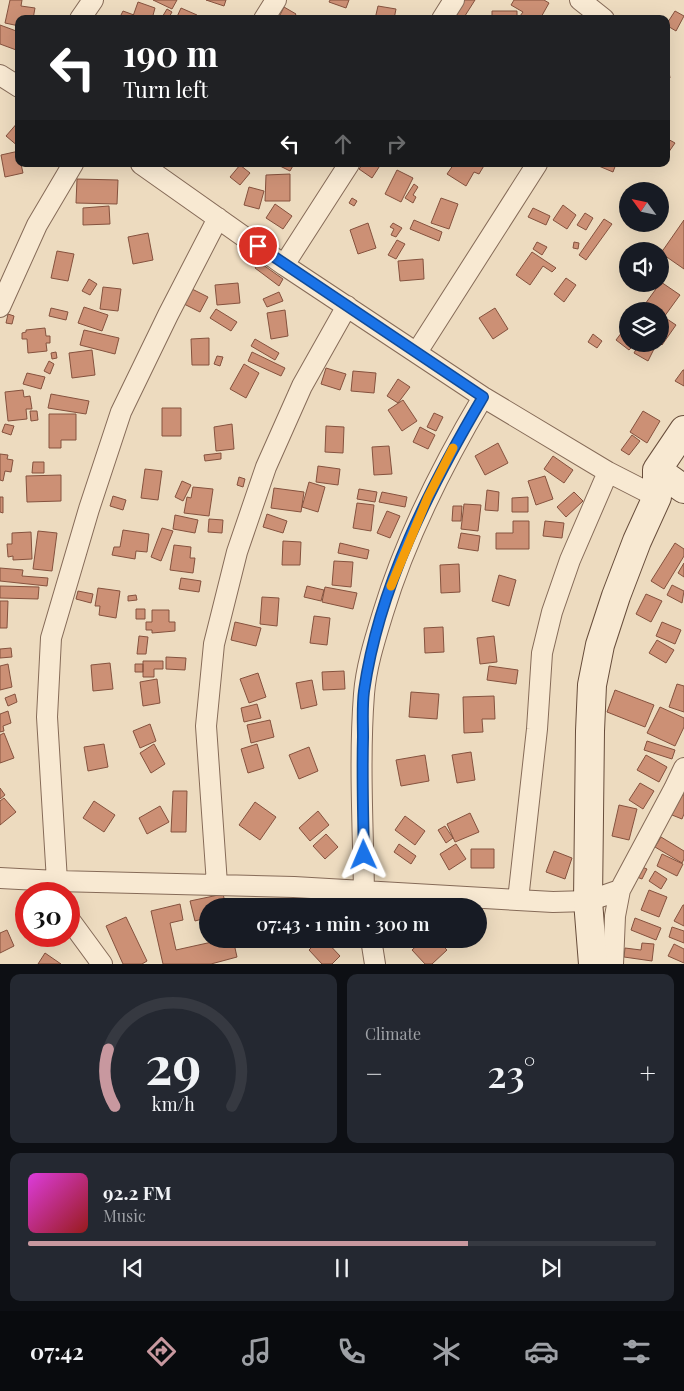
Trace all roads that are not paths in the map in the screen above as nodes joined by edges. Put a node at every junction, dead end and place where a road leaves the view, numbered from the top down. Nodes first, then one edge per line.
1 (93, 0) edge
2 (276, 0) edge
3 (454, 0) edge
4 (580, 0) edge
5 (83, 15) edge
6 (267, 15) edge
7 (445, 15) edge
8 (599, 15) edge
9 (0, 75) edge
10 (15, 84) edge
11 (72, 167) edge
12 (347, 167) edge
13 (536, 167) edge
14 (164, 170) edge
15 (218, 218) junction
16 (284, 265) junction
17 (347, 306) junction
18 (0, 307) edge
19 (417, 352) junction
20 (483, 397) junction
21 (684, 430) edge
22 (657, 470) junction
23 (608, 472) junction
24 (684, 489) edge
25 (657, 497) junction
26 (684, 768) edge
27 (0, 878) edge
28 (29, 882) edge
29 (50, 882) edge
30 (217, 884) junction
31 (80, 885) edge
32 (620, 890) junction
33 (360, 898) edge
34 (366, 898) edge
35 (487, 900) edge
36 (518, 900) junction
37 (588, 901) junction
38 (80, 934) edge
39 (372, 948) edge
40 (102, 964) edge
41 (375, 964) edge
42 (593, 964) edge
43 (613, 964) edge

1 - 5 street
2 - 6 street
3 - 7 street
4 - 8 street
9 - 10 street
11 - 18 street
12 - 16 street
13 - 19 street
14 - 15 street
15 - 16 street
15 - 29 street
16 - 17 street
17 - 19 street
17 - 30 street
19 - 20 street
20 - 23 street
20 - 34 street
21 - 22 street
22 - 24 street
22 - 25 street
23 - 25 street
23 - 36 street
25 - 37 street
26 - 32 street
27 - 28 street
30 - 31 street
30 - 33 street
32 - 37 street
32 - 43 street
35 - 36 street
36 - 37 street
37 - 42 street
38 - 40 street
39 - 41 street

